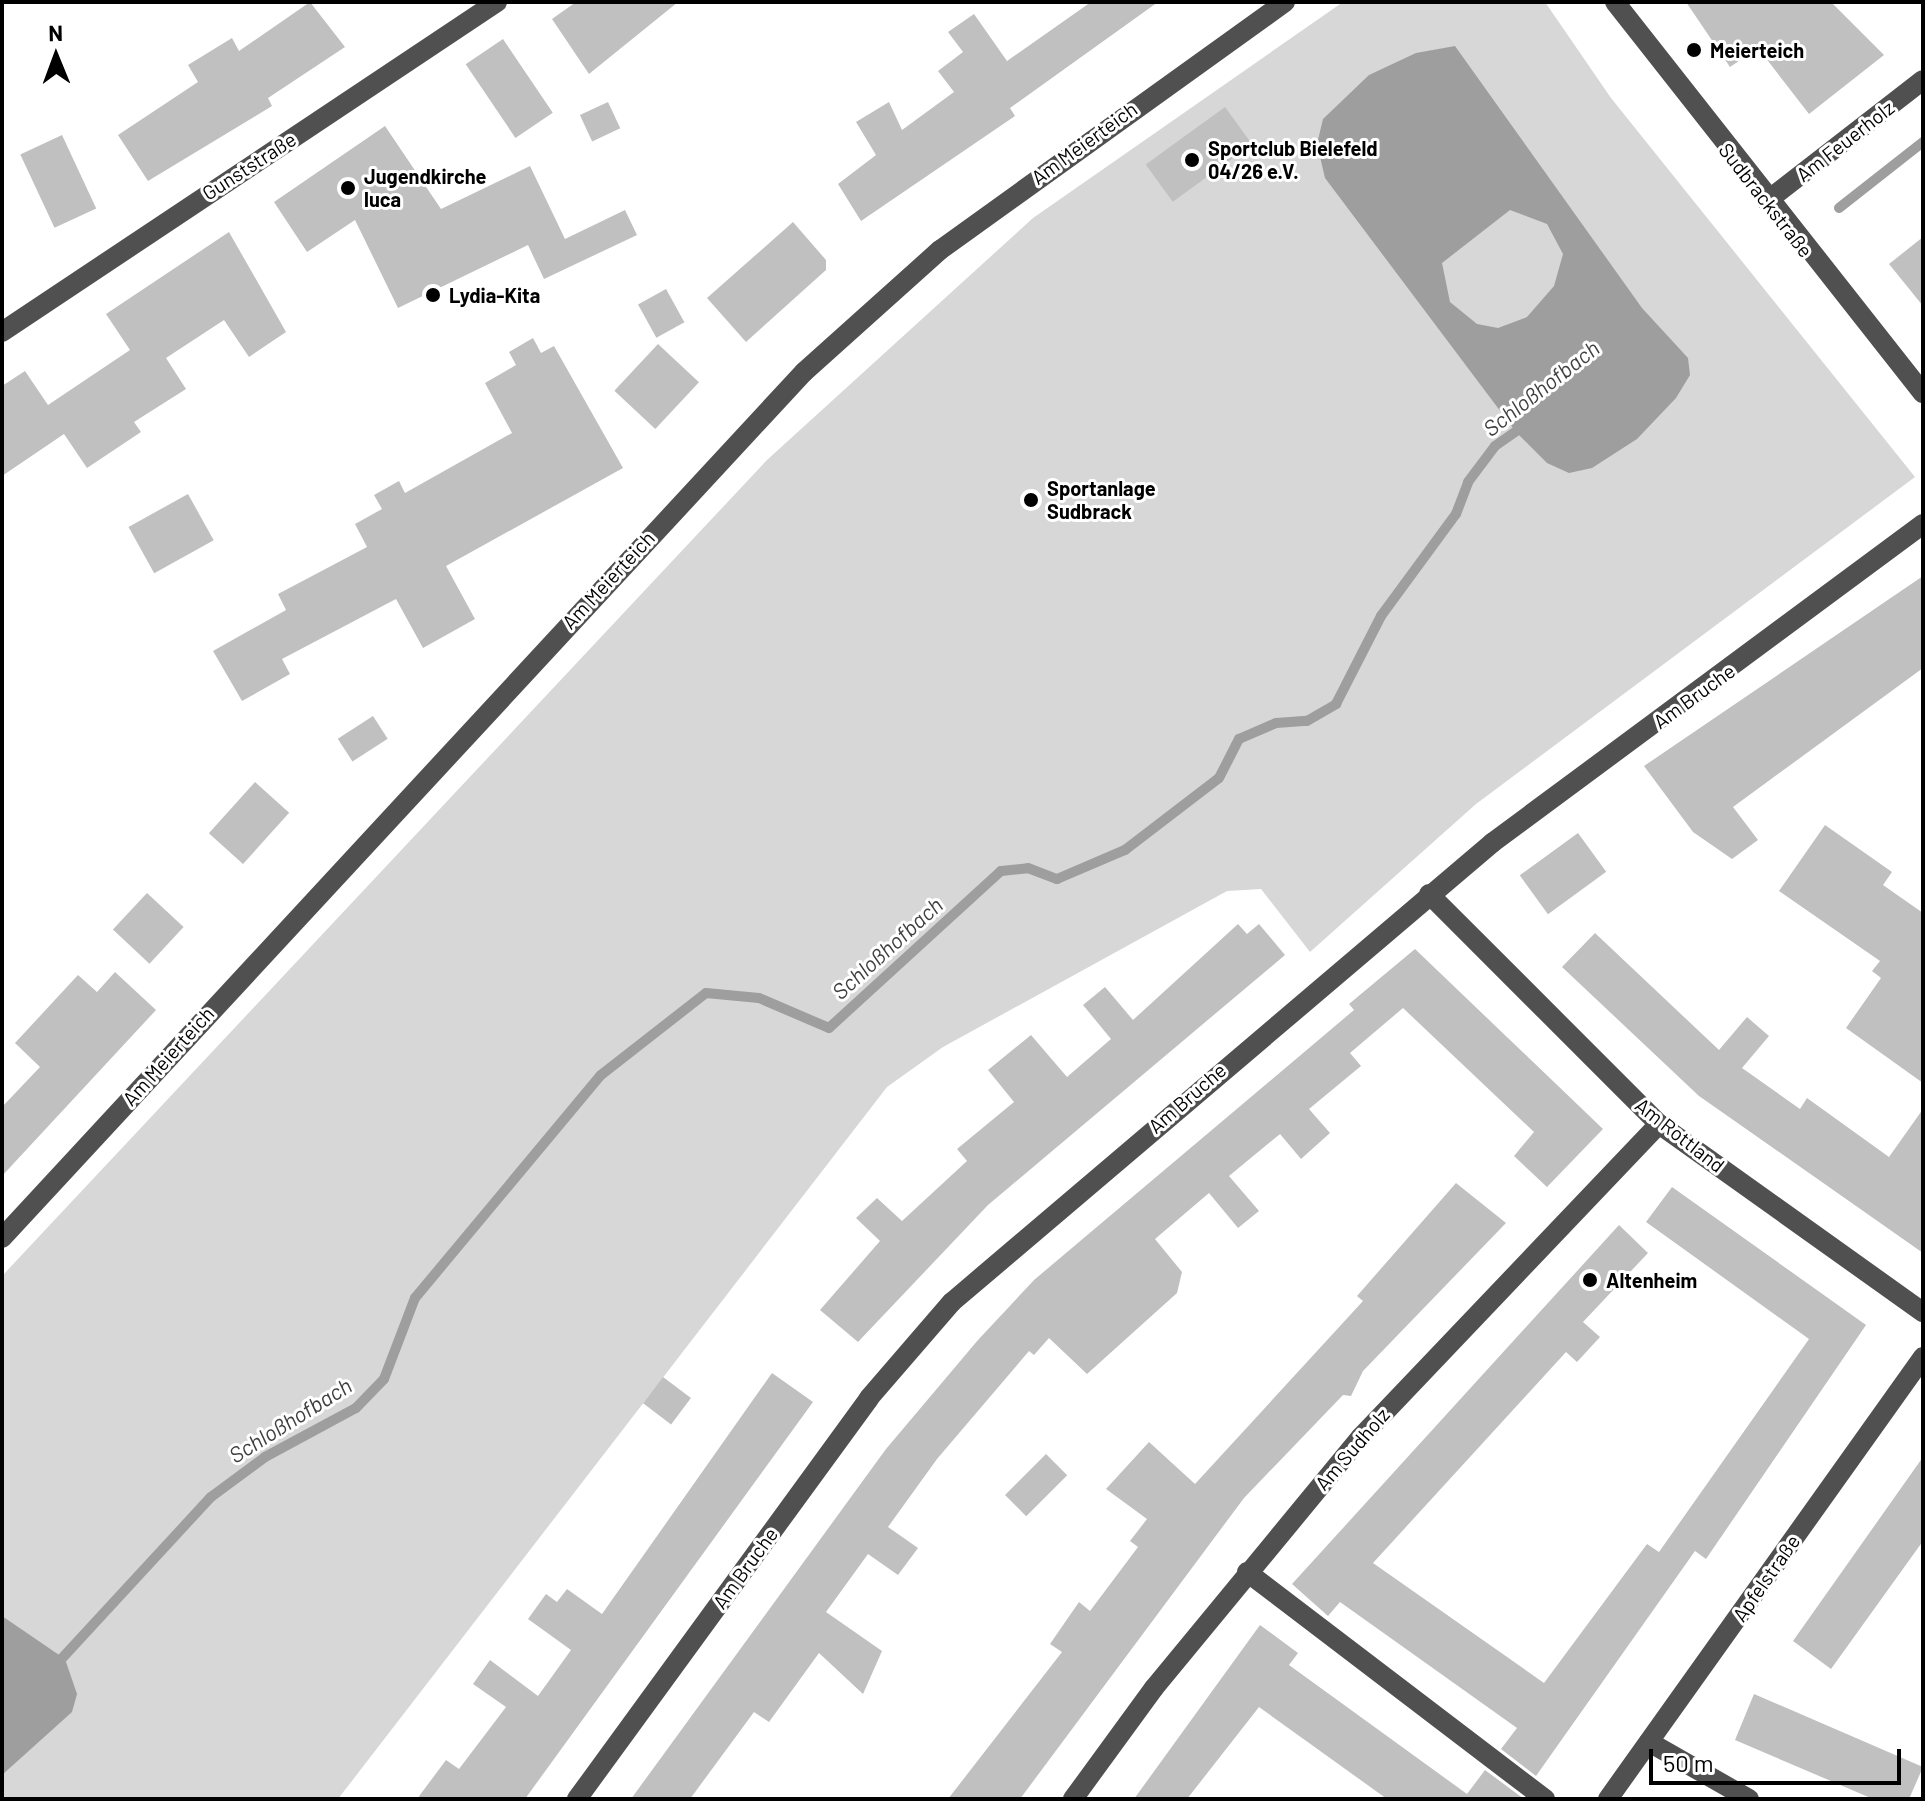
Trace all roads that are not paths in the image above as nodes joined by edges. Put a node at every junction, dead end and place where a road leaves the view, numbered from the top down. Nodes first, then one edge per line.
1 (497, 2) edge
2 (1285, 2) edge
3 (1615, 2) edge
4 (1923, 80) edge
5 (1767, 201) junction
6 (2, 332) edge
7 (1923, 393) edge
8 (1923, 524) edge
9 (1429, 894) junction
10 (1659, 1124) junction
11 (2, 1238) edge
12 (1923, 1312) edge
13 (1923, 1357) edge
14 (1247, 1572) junction
15 (1649, 1742) junction
16 (577, 1799) edge
17 (1073, 1799) edge
18 (1545, 1799) edge
19 (1608, 1799) edge
20 (1749, 1799) edge

1 - 6 street, Gunststraße
2 - 11 street, Am Meierteich
3 - 5 street, Sudbrackstraße
4 - 5 street, Am Feuerholz
5 - 7 street, Sudbrackstraße
8 - 9 street, Am Bruche
9 - 10 street, Am Rottland
9 - 16 street, Am Bruche
10 - 12 street, Am Rottland
10 - 14 street, Am Sudholz
13 - 15 street, Apfelstraße
14 - 17 street, Am Sudholz
14 - 18 street
15 - 19 street, Apfelstraße
15 - 20 street

